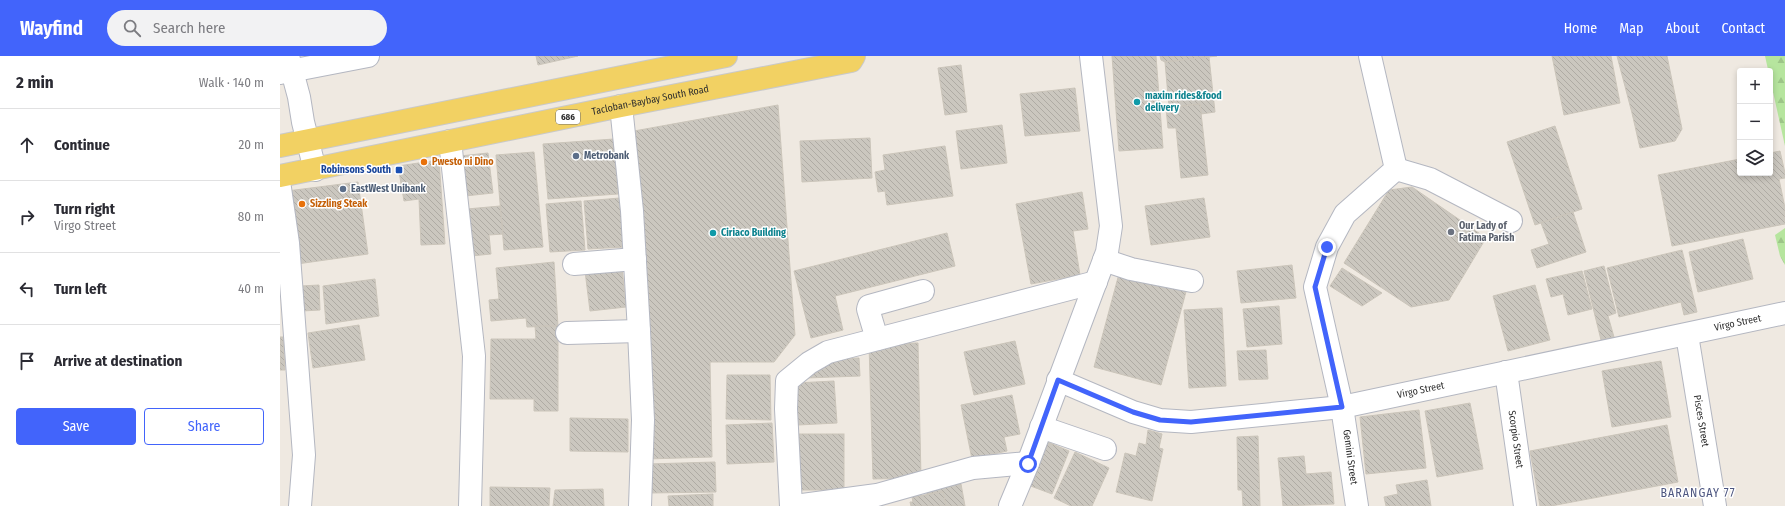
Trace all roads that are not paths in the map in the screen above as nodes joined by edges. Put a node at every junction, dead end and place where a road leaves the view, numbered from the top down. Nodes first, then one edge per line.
1 (368, 56) edge
2 (726, 56) edge
3 (854, 56) edge
4 (1091, 56) edge
5 (1370, 56) edge
6 (286, 67) edge
7 (621, 106) junction
8 (308, 140) junction
9 (450, 141) junction
10 (280, 146) edge
11 (1396, 169) junction
12 (314, 170) junction
13 (280, 176) edge
14 (280, 188) edge
15 (1512, 221) dead end
16 (635, 259) junction
17 (1104, 260) junction
18 (574, 264) dead end
19 (1192, 281) dead end
20 (1096, 282) junction
21 (924, 292) dead end
22 (1785, 313) edge
23 (640, 331) junction
24 (567, 333) dead end
25 (1687, 335) junction
26 (877, 339) junction
27 (1506, 372) junction
28 (1058, 380) junction
29 (1342, 407) junction
30 (1041, 427) junction
31 (1106, 448) dead end
32 (1028, 464) junction
33 (300, 506) edge
34 (470, 506) edge
35 (640, 506) edge
36 (792, 506) edge
37 (795, 506) edge
38 (1010, 506) edge
39 (1357, 506) edge
40 (1526, 506) edge
41 (1715, 506) edge

1 - 6 street
2 - 8 main road
3 - 7 main road, Tacloban-Baybay South Road / 686
4 - 17 street
5 - 11 street
6 - 8 street
7 - 9 main road, Tacloban-Baybay South Road / 686
7 - 16 street
8 - 10 main road
8 - 12 street
9 - 12 main road, Tacloban-Baybay South Road / 686
9 - 34 street
11 - 15 street
11 - 29 street, Gemini Street
12 - 13 main road, Tacloban-Baybay South Road / 686
14 - 33 street
16 - 18 street
16 - 23 street
17 - 19 street
17 - 20 street
20 - 26 street
20 - 28 street
21 - 26 street
22 - 25 street, Virgo Street
23 - 24 street
23 - 35 street
25 - 27 street, Virgo Street
25 - 41 street, Pisces Street
26 - 36 street
27 - 29 street, Virgo Street
27 - 40 street, Scorpio Street
28 - 29 street, Virgo Street
28 - 30 street
29 - 39 street, Gemini Street
30 - 31 street
30 - 32 street
32 - 37 street
32 - 38 street

